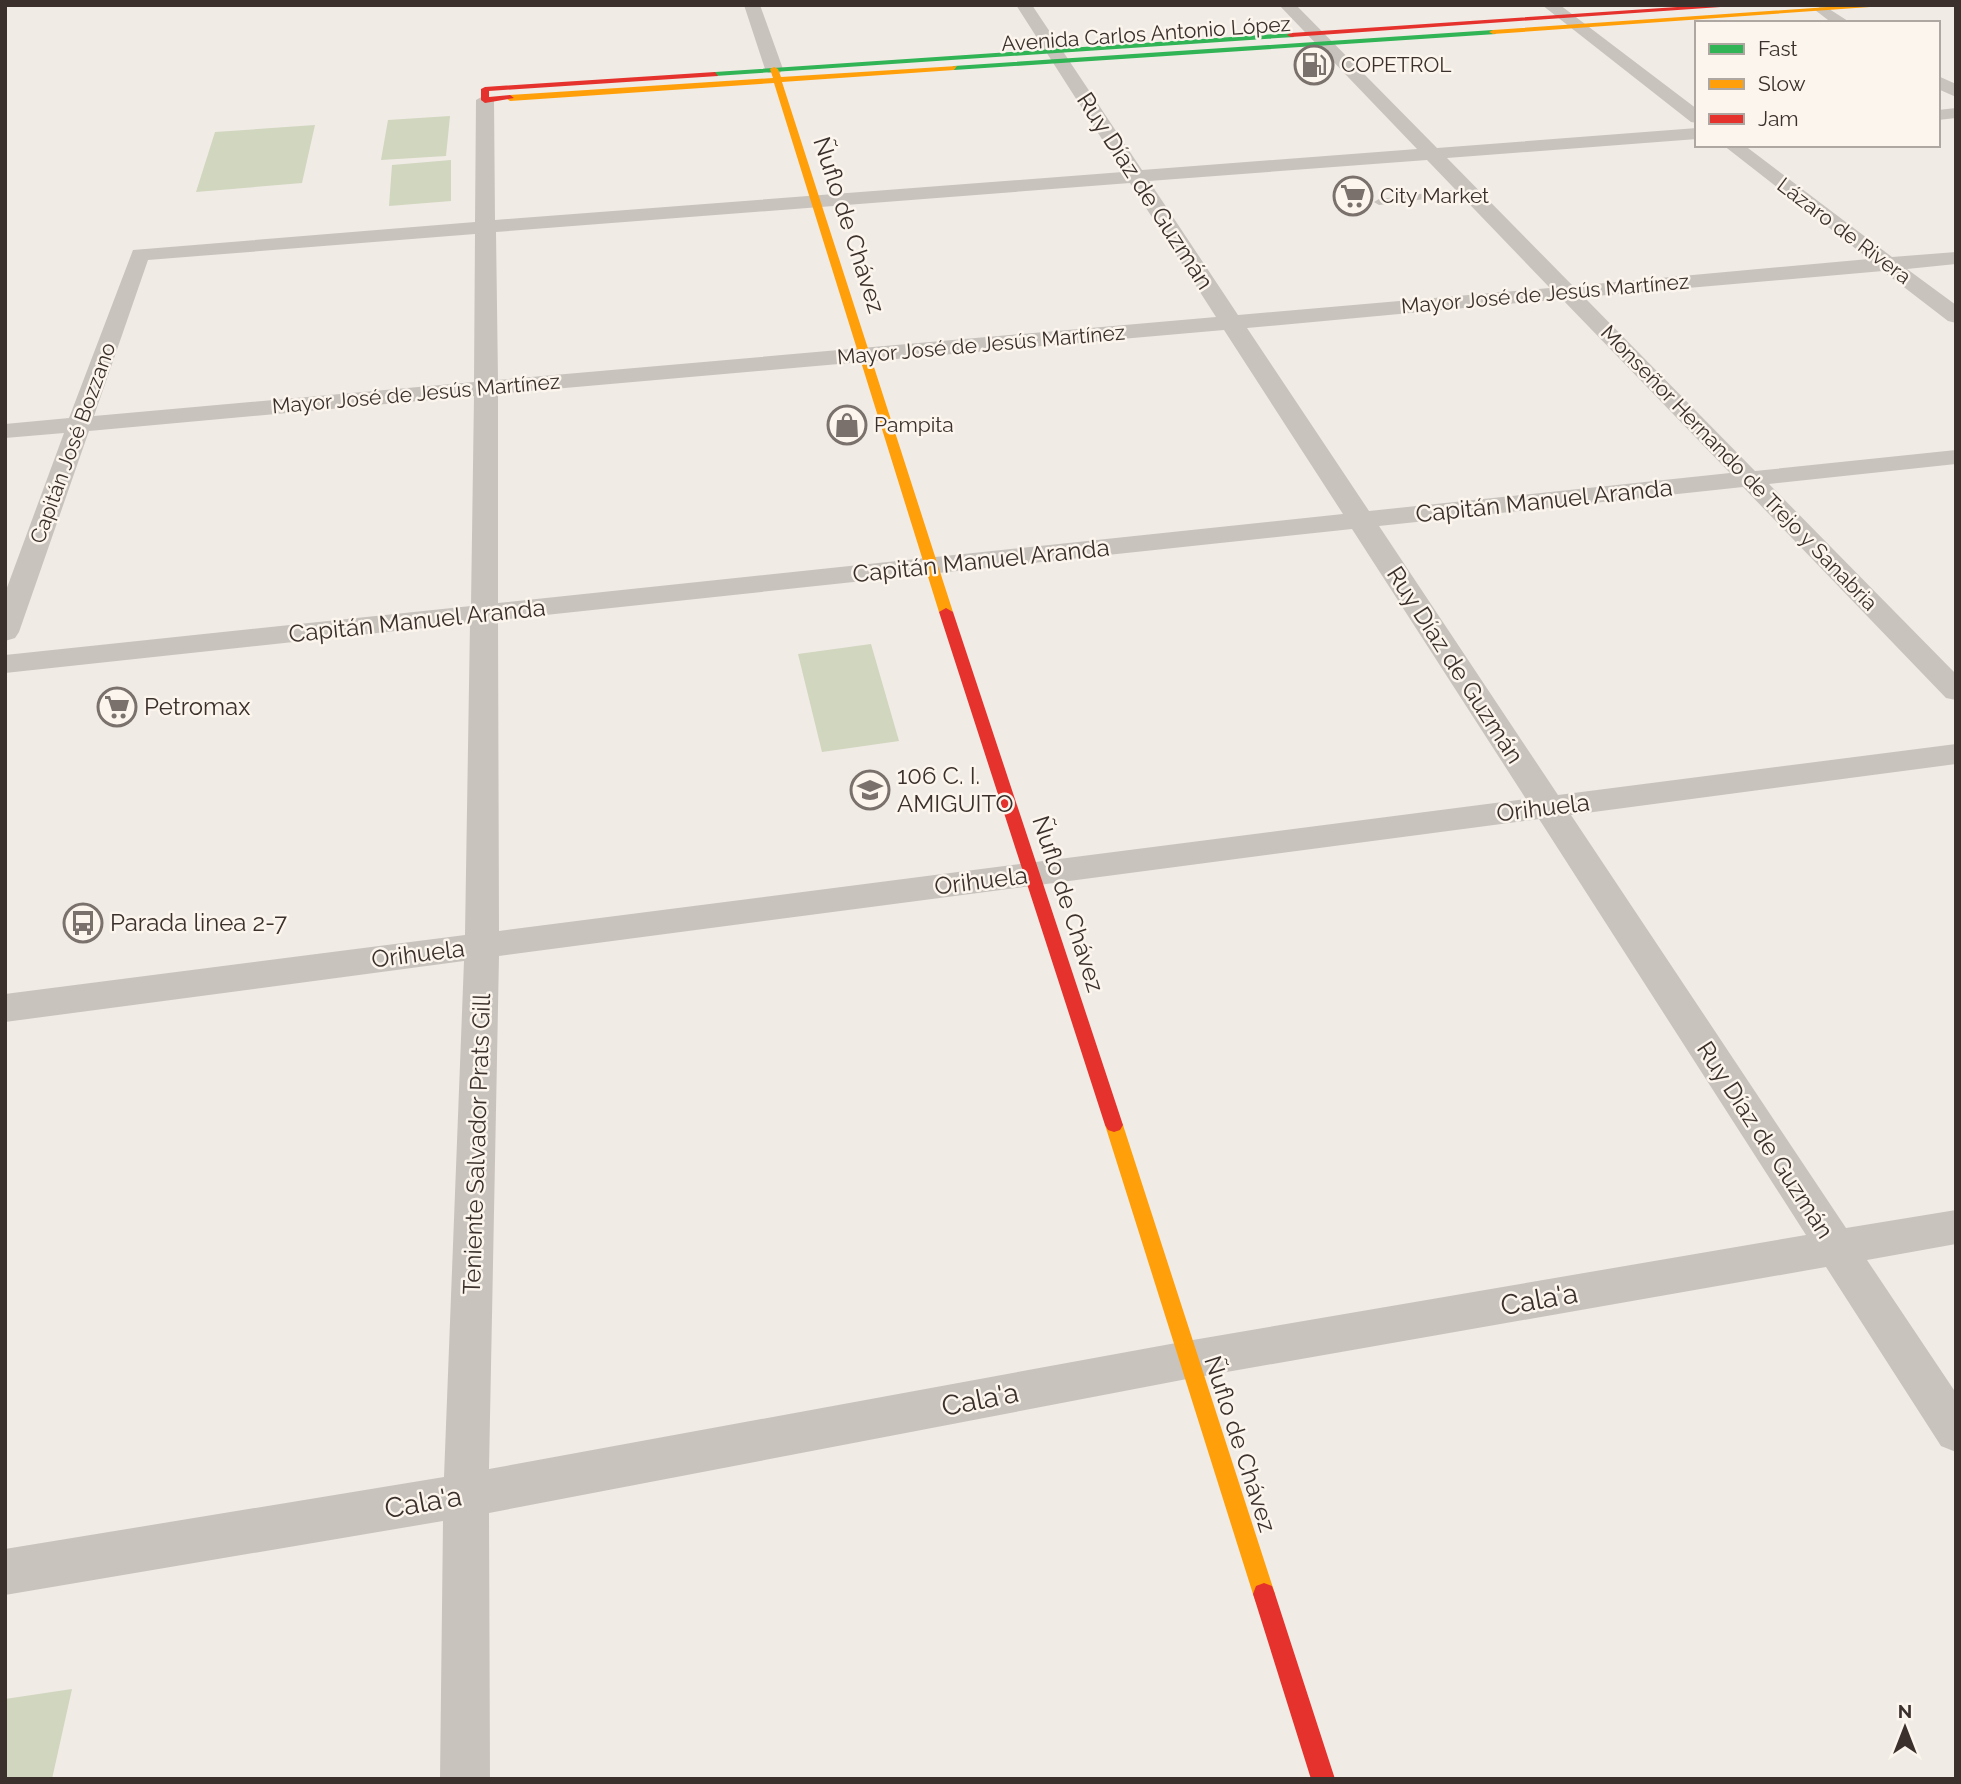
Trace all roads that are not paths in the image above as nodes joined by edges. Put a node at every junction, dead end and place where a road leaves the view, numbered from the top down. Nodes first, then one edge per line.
1 (752, 5) edge
2 (1024, 5) edge
3 (1287, 5) edge
4 (1550, 5) edge
5 (1745, 5) edge
6 (1894, 5) edge
7 (1819, 8) edge
8 (1840, 21) edge
9 (1571, 22) junction
10 (1320, 39) junction
11 (1057, 56) junction
12 (776, 75) junction
13 (1940, 82) edge
14 (1956, 92) edge
15 (485, 94) joint
16 (1695, 116) edge
17 (1695, 133) edge
18 (1735, 147) edge
19 (1432, 153) junction
20 (1135, 176) junction
21 (1468, 191) junction
22 (815, 200) junction
23 (1379, 202) dead end
24 (487, 226) junction
25 (1956, 258) edge
26 (1887, 264) junction
27 (1567, 292) junction
28 (1956, 316) edge
29 (1231, 322) junction
30 (864, 355) junction
31 (486, 387) junction
32 (79, 425) junction
33 (5, 431) edge
34 (1956, 457) edge
35 (1749, 479) junction
36 (1360, 520) junction
37 (931, 566) junction
38 (483, 614) junction
39 (5, 632) edge
40 (5, 664) edge
41 (1956, 691) edge
42 (1956, 754) edge
43 (1548, 807) junction
44 (1034, 874) junction
45 (482, 946) junction
46 (5, 1008) edge
47 (1956, 1227) edge
48 (1836, 1247) junction
49 (1187, 1360) junction
50 (1956, 1431) edge
51 (467, 1495) junction
52 (5, 1572) edge
53 (465, 1779) edge
54 (1322, 1779) edge

1 - 12 street, Ñuflo de Chávez
2 - 11 street, Ruy Díaz de Guzmán
3 - 10 street, Monseñor Hernando de Trejo y Sanabria
4 - 9 street
5 - 9 main road, Avenida Carlos Antonio López
6 - 7 main road, Avenida Carlos Antonio López
7 - 8 street
7 - 9 main road, Avenida Carlos Antonio López
9 - 10 main road, Avenida Carlos Antonio López
9 - 16 street
10 - 11 main road, Avenida Carlos Antonio López
10 - 19 street, Monseñor Hernando de Trejo y Sanabria
11 - 12 main road, Avenida Carlos Antonio López
11 - 20 street, Ruy Díaz de Guzmán
12 - 15 main road, Avenida Carlos Antonio López
12 - 22 main road, Ñuflo de Chávez
13 - 14 street
15 - 24 street, Teniente Salvador Prats Gill
17 - 19 street
18 - 26 street, Lázaro de Rivera
19 - 20 street
19 - 21 street, Monseñor Hernando de Trejo y Sanabria
20 - 22 street
20 - 29 street, Ruy Díaz de Guzmán
21 - 23 lane
21 - 27 street, Monseñor Hernando de Trejo y Sanabria
22 - 24 street
22 - 30 main road, Ñuflo de Chávez
24 - 31 street, Teniente Salvador Prats Gill
24 - 32 street, Capitán José Bozzano
25 - 26 street, Mayor José de Jesús Martínez
26 - 27 street, Mayor José de Jesús Martínez
26 - 28 street, Lázaro de Rivera
27 - 29 street, Mayor José de Jesús Martínez
27 - 35 street, Monseñor Hernando de Trejo y Sanabria
29 - 30 street, Mayor José de Jesús Martínez
29 - 36 street, Ruy Díaz de Guzmán
30 - 31 street, Mayor José de Jesús Martínez
30 - 37 main road, Ñuflo de Chávez
31 - 32 street, Mayor José de Jesús Martínez
31 - 38 street, Teniente Salvador Prats Gill
32 - 33 street, Mayor José de Jesús Martínez
32 - 39 street, Capitán José Bozzano
34 - 35 street, Capitán Manuel Aranda
35 - 36 street, Capitán Manuel Aranda
35 - 41 street, Monseñor Hernando de Trejo y Sanabria
36 - 37 street, Capitán Manuel Aranda
36 - 43 street, Ruy Díaz de Guzmán
37 - 38 street, Capitán Manuel Aranda
37 - 44 main road, Ñuflo de Chávez
38 - 40 street, Capitán Manuel Aranda
38 - 45 street, Teniente Salvador Prats Gill
42 - 43 street, Orihuela
43 - 44 street, Orihuela
43 - 48 street, Ruy Díaz de Guzmán
44 - 45 street, Orihuela
44 - 49 main road, Ñuflo de Chávez
45 - 46 street, Orihuela
45 - 51 street, Teniente Salvador Prats Gill
47 - 48 street, Cala'a
48 - 49 street, Cala'a
48 - 50 street, Ruy Díaz de Guzmán
49 - 51 street, Cala'a
49 - 54 main road, Ñuflo de Chávez
51 - 52 street, Cala'a
51 - 53 street, Teniente Salvador Prats Gill

